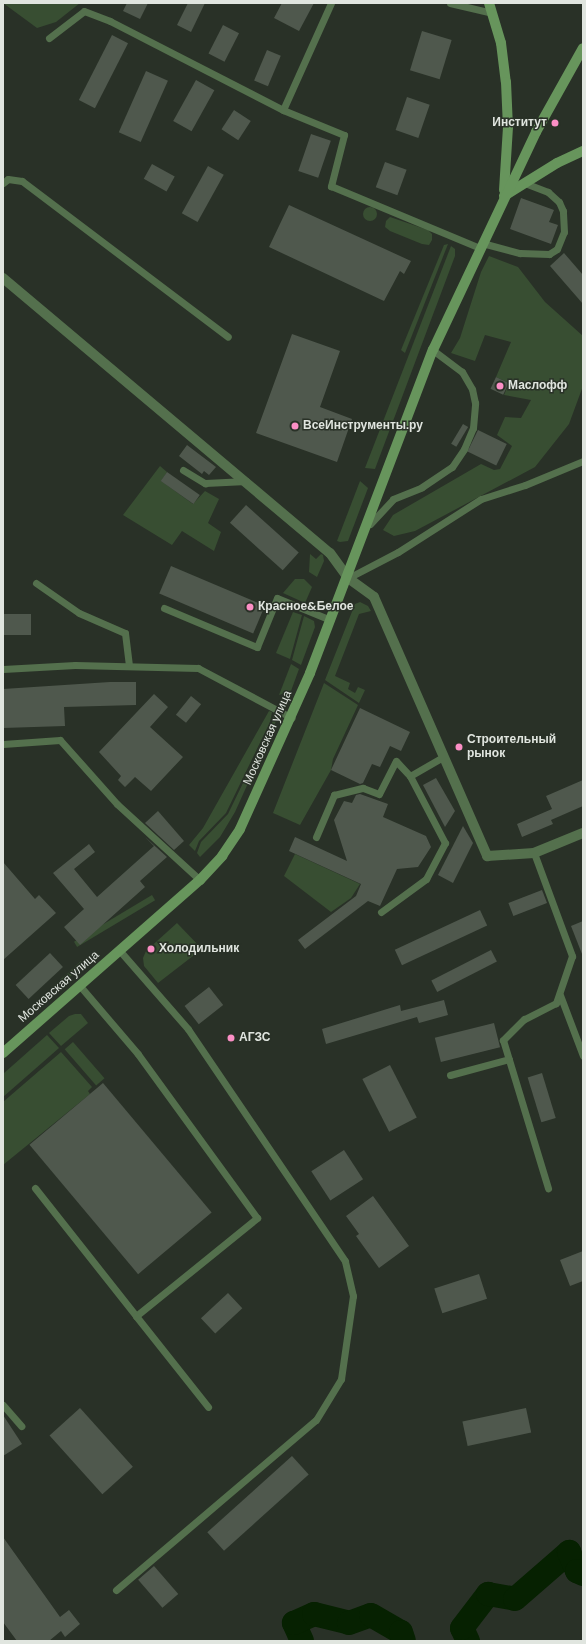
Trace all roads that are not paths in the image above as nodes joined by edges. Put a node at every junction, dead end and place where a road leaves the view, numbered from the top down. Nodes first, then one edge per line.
1 (331, 3) edge
2 (450, 3) edge
3 (491, 8) edge
4 (49, 38) dead end
5 (583, 48) edge
6 (284, 110) junction
7 (583, 151) edge
8 (3, 183) edge
9 (525, 183) junction
10 (504, 196) junction
11 (481, 246) junction
12 (3, 278) edge
13 (228, 337) dead end
14 (433, 350) junction
15 (583, 461) edge
16 (183, 470) dead end
17 (246, 481) junction
18 (367, 527) junction
19 (348, 578) junction
20 (36, 583) dead end
21 (164, 608) dead end
22 (332, 620) junction
23 (128, 666) junction
24 (3, 669) edge
25 (292, 718) junction
26 (3, 744) edge
27 (443, 757) junction
28 (410, 776) junction
29 (583, 833) edge
30 (316, 837) dead end
31 (534, 853) junction
32 (200, 880) junction
33 (381, 912) dead end
34 (120, 951) junction
35 (80, 986) junction
36 (560, 995) junction
37 (3, 1054) edge
38 (583, 1056) edge
39 (509, 1059) junction
40 (450, 1075) dead end
41 (35, 1188) dead end
42 (548, 1188) dead end
43 (136, 1316) junction
44 (3, 1405) edge
45 (208, 1407) dead end
46 (21, 1426) dead end
47 (116, 1590) dead end

1 - 6 lane
2 - 3 lane
3 - 10 main road
4 - 6 lane
5 - 10 main road
6 - 11 lane
7 - 9 main road
8 - 13 lane
9 - 10 main road
9 - 11 lane
10 - 11 main road
11 - 14 main road, Московская улица
12 - 17 street
14 - 18 main road, Московская улица
14 - 18 lane
15 - 19 lane
16 - 17 lane
17 - 19 street
18 - 19 main road, Московская улица
19 - 22 main road, Московская улица
19 - 27 street
20 - 23 lane
21 - 22 lane
22 - 25 main road, Московская улица
23 - 24 lane
23 - 25 lane
25 - 32 main road, Московская улица
26 - 32 lane
27 - 28 lane
27 - 31 street
28 - 30 lane
28 - 33 lane
29 - 31 street
31 - 36 lane
32 - 34 main road, Московская улица
34 - 35 main road, Московская улица
34 - 47 lane
35 - 37 main road, Московская улица
35 - 43 lane
36 - 38 lane
36 - 39 lane
39 - 40 lane
39 - 42 lane
41 - 43 lane
43 - 45 lane
44 - 46 lane

